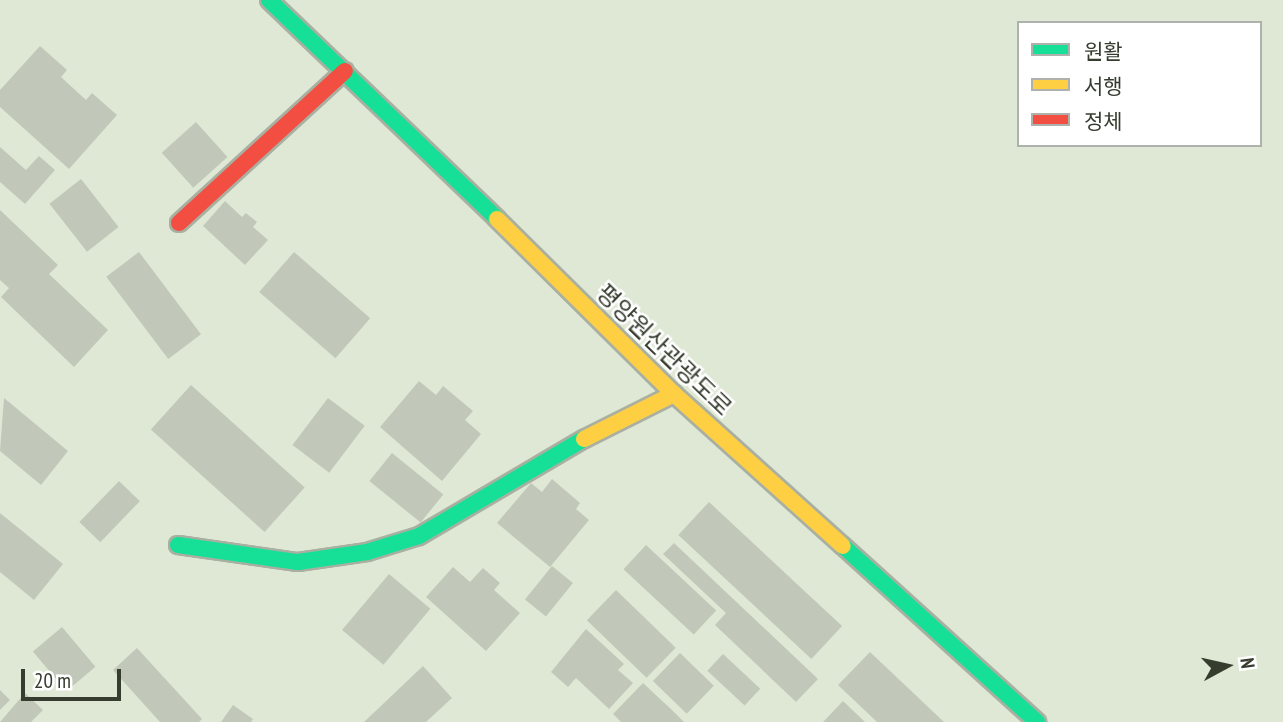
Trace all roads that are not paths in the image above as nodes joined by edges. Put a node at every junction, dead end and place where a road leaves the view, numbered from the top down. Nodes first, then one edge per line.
1 (269, 0) edge
2 (345, 71) junction
3 (179, 223) dead end
4 (674, 394) junction
5 (178, 545) dead end
6 (1037, 722) edge

1 - 2 main road, 평양원산관광도로
2 - 3 main road
2 - 4 main road, 평양원산관광도로
4 - 5 main road
4 - 6 main road, 평양원산관광도로

